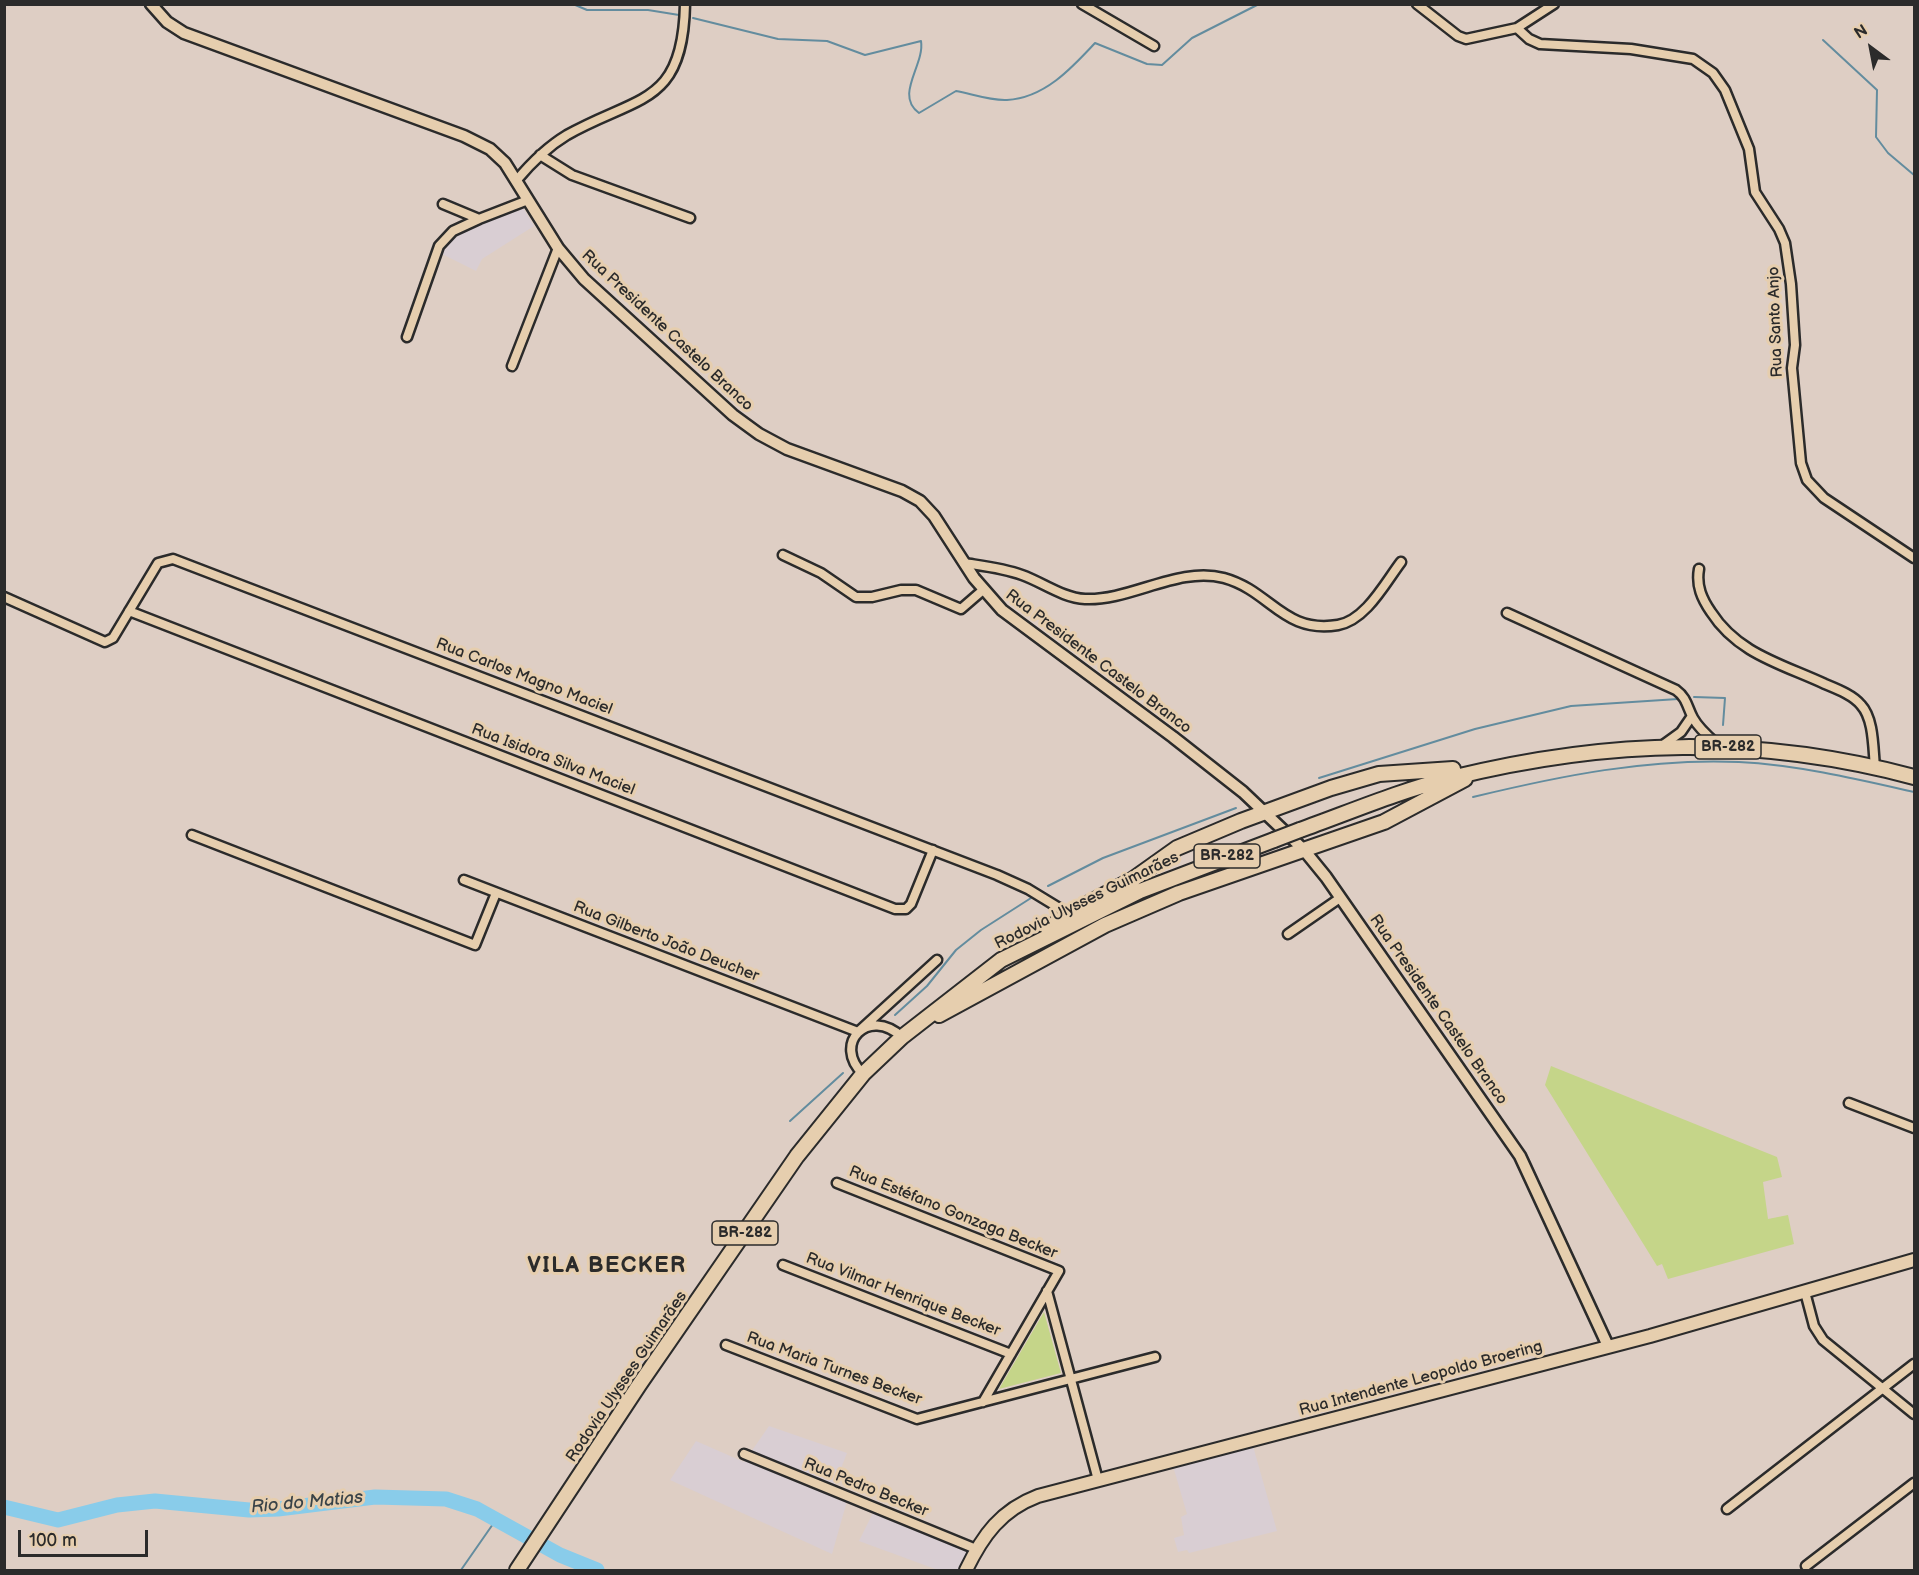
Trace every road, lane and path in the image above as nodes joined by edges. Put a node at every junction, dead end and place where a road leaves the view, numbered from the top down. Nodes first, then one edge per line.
1 (685, 4) edge
2 (1082, 4) edge
3 (1417, 4) edge
4 (1554, 4) edge
5 (151, 5) edge
6 (1517, 27) junction
7 (1154, 46) dead end
8 (540, 154) junction
9 (516, 181) junction
10 (528, 200) junction
11 (443, 204) dead end
12 (690, 218) dead end
13 (479, 219) junction
14 (558, 248) junction
15 (406, 336) dead end
16 (512, 366) dead end
17 (783, 555) dead end
18 (1914, 558) edge
19 (1401, 562) dead end
20 (964, 563) junction
21 (1699, 569) dead end
22 (983, 590) junction
23 (4, 597) edge
24 (129, 610) junction
25 (1507, 613) dead end
26 (1692, 716) junction
27 (1662, 745) junction
28 (1719, 746) junction
29 (1533, 762) junction
30 (1875, 767) junction
31 (1474, 773) junction
32 (1914, 777) edge
33 (1266, 813) junction
34 (192, 834) dead end
35 (933, 850) junction
36 (1304, 850) junction
37 (464, 880) dead end
38 (496, 893) junction
39 (1341, 898) junction
40 (1069, 914) junction
41 (1288, 934) dead end
42 (937, 960) dead end
43 (1001, 960) junction
44 (858, 1032) junction
45 (906, 1033) junction
46 (863, 1074) junction
47 (1849, 1103) dead end
48 (1914, 1128) edge
49 (837, 1183) dead end
50 (1914, 1260) edge
51 (783, 1264) dead end
52 (1047, 1291) junction
53 (1805, 1292) junction
54 (726, 1345) dead end
55 (1608, 1346) junction
56 (1011, 1354) junction
57 (1155, 1357) dead end
58 (1914, 1364) edge
59 (1071, 1379) junction
60 (1882, 1388) junction
61 (983, 1402) junction
62 (1914, 1414) edge
63 (744, 1454) dead end
64 (1098, 1480) junction
65 (1914, 1483) edge
66 (1727, 1509) dead end
67 (976, 1549) junction
68 (1806, 1566) dead end
69 (518, 1568) edge
70 (966, 1570) edge

1 - 8 street
2 - 7 street
3 - 6 street
4 - 6 street
5 - 9 street, Rua Presidente Castelo Branco
6 - 18 street, Rua Santo Anjo
8 - 9 street
8 - 12 street
9 - 10 street, Rua Presidente Castelo Branco
10 - 13 street
10 - 14 street, Rua Presidente Castelo Branco
11 - 13 street
13 - 15 street
14 - 16 street
14 - 20 street, Rua Presidente Castelo Branco
17 - 22 street
19 - 20 street
20 - 22 street, Rua Presidente Castelo Branco
21 - 30 street
22 - 33 street, Rua Presidente Castelo Branco
23 - 24 street, Rua Carlos Magno Maciel
24 - 35 street, Rua Carlos Magno Maciel
24 - 35 street, Rua Isidora Silva Maciel
25 - 26 street
26 - 27 street
26 - 28 street
27 - 28 highway, Rodovia Ulysses Guimarães / BR-282
27 - 29 highway, Rodovia Ulysses Guimarães / BR-282
28 - 30 highway, Rodovia Ulysses Guimarães / BR-282
29 - 31 highway, Rodovia Ulysses Guimarães / BR-282
29 - 33 highway
30 - 32 highway, Rodovia Ulysses Guimarães / BR-282
31 - 36 highway
31 - 43 highway, Rodovia Ulysses Guimarães / BR-282, bridge
33 - 36 street, Rua Presidente Castelo Branco
33 - 40 highway
34 - 38 street
35 - 40 street, Rua Carlos Magno Maciel
36 - 39 street, Rua Presidente Castelo Branco
36 - 45 highway
37 - 38 street, Rua Gilberto João Deucher
38 - 44 street, Rua Gilberto João Deucher
39 - 41 street
39 - 55 street, Rua Presidente Castelo Branco
40 - 43 highway
42 - 44 street
43 - 45 highway, Rodovia Ulysses Guimarães / BR-282
44 - 45 street
44 - 46 street
45 - 46 highway, Rodovia Ulysses Guimarães / BR-282
46 - 69 highway, Rodovia Ulysses Guimarães / BR-282
47 - 48 street
49 - 52 street, Rua Estéfano Gonzaga Becker
50 - 53 main road, Rua Intendente Leopoldo Broering
51 - 56 street, Rua Vilmar Henrique Becker
52 - 56 street
52 - 59 street
53 - 55 main road, Rua Intendente Leopoldo Broering
53 - 60 street
54 - 61 street, Rua Maria Turnes Becker
55 - 64 main road, Rua Intendente Leopoldo Broering
56 - 61 street
57 - 59 street, Rua Maria Turnes Becker
58 - 60 street
59 - 61 street, Rua Maria Turnes Becker
59 - 64 street
60 - 62 street
60 - 66 street
63 - 67 street, Rua Pedro Becker
64 - 67 main road, Rua Intendente Leopoldo Broering
65 - 68 street
67 - 70 main road, Rua Intendente Leopoldo Broering

